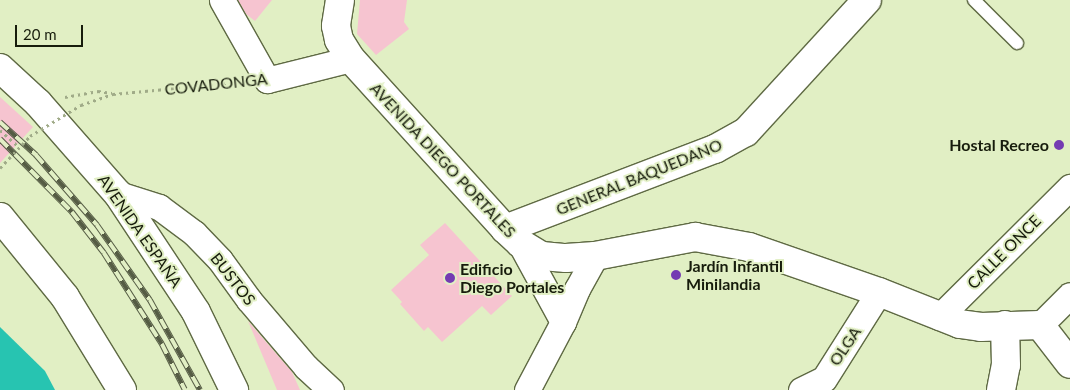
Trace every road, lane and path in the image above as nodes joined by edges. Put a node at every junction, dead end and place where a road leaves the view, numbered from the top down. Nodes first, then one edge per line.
1 (222, 0) edge
2 (340, 0) edge
3 (867, 0) edge
4 (974, 0) edge
5 (1017, 43) dead end
6 (351, 59) junction
7 (0, 68) edge
8 (267, 80) junction
9 (113, 94) junction
10 (38, 103) junction
11 (0, 130) edge
12 (18, 146) junction
13 (0, 168) edge
14 (1070, 187) edge
15 (118, 194) junction
16 (0, 217) edge
17 (512, 236) junction
18 (595, 256) junction
19 (879, 292) junction
20 (1070, 295) edge
21 (939, 317) junction
22 (563, 322) junction
23 (1006, 325) junction
24 (1040, 325) junction
25 (1070, 364) edge
26 (821, 384) edge
27 (122, 390) edge
28 (234, 390) edge
29 (331, 390) edge
30 (527, 390) edge
31 (801, 390) edge
32 (1001, 390) edge

1 - 8 street
2 - 6 street, AVENIDA DIEGO PORTALES
3 - 17 street, GENERAL BAQUEDANO
4 - 5 lane
6 - 8 street, COVADONGA
6 - 17 street, AVENIDA DIEGO PORTALES
7 - 10 street, AVENIDA ESPAÑA
8 - 9 path, COVADONGA
9 - 10 path
9 - 12 path, COVADONGA, bridge
10 - 15 street, AVENIDA ESPAÑA
11 - 12 path
12 - 13 path, COVADONGA, bridge
14 - 21 street, CALLE ONCE
15 - 28 street, AVENIDA ESPAÑA
15 - 29 street, BUSTOS
16 - 27 street
17 - 18 street, AVENIDA DIEGO PORTALES
17 - 22 street
18 - 19 street, AVENIDA DIEGO PORTALES
18 - 22 street
19 - 21 street, AVENIDA DIEGO PORTALES
19 - 26 street, OLGA
20 - 24 street
21 - 23 street, AVENIDA DIEGO PORTALES
22 - 30 street
23 - 24 street, AVENIDA DIEGO PORTALES
23 - 32 street
24 - 25 street
26 - 31 street, OLGA

